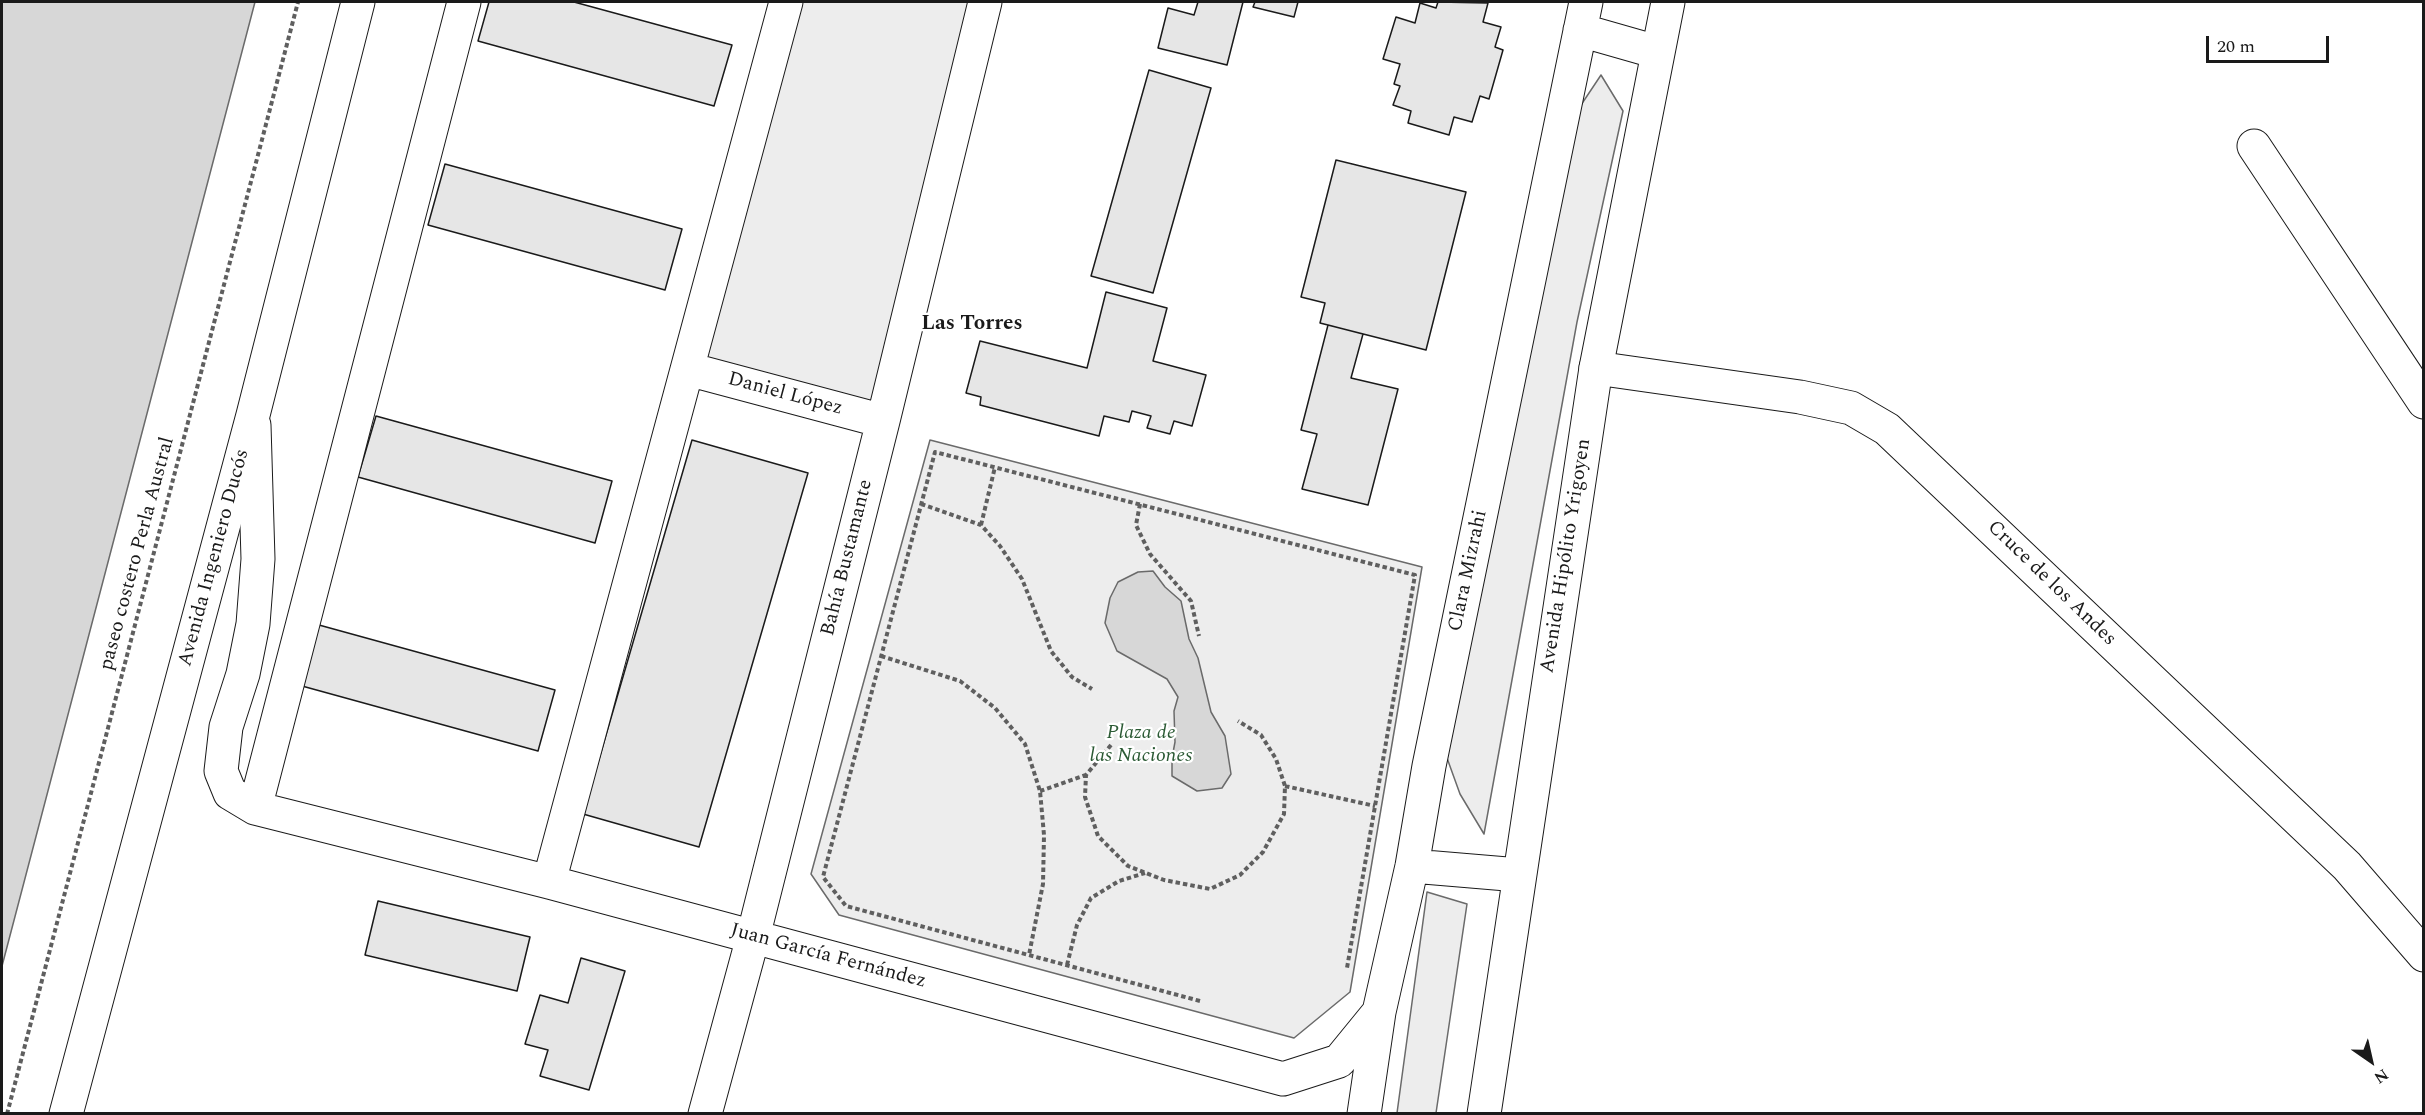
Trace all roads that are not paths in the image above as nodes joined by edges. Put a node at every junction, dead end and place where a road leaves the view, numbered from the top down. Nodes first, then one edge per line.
1 (358, 2) edge
2 (464, 2) edge
3 (786, 2) edge
4 (986, 2) edge
5 (1668, 2) edge
6 (1583, 16) edge
7 (1657, 52) junction
8 (2254, 146) dead end
9 (1596, 368) junction
10 (688, 369) junction
11 (2424, 402) edge
12 (253, 415) junction
13 (883, 421) junction
14 (255, 808) junction
15 (1412, 866) junction
16 (1519, 875) junction
17 (549, 882) junction
18 (753, 937) junction
19 (2424, 955) edge
20 (1379, 1012) junction
21 (66, 1113) edge
22 (705, 1113) edge
23 (1364, 1113) edge
24 (1484, 1113) edge

1 - 12 main road, Avenida Ingeniero Ducós
2 - 14 main road
3 - 10 main road
4 - 13 main road, Bahía Bustamante
5 - 7 main road, Avenida Hipólito Yrigoyen
6 - 7 main road
6 - 15 main road, Clara Mizrahi
7 - 9 main road, Avenida Hipólito Yrigoyen
8 - 11 main road
9 - 16 main road, Avenida Hipólito Yrigoyen
9 - 19 main road, Cruce de los Andes
10 - 13 main road, Daniel López
10 - 17 main road
12 - 14 main road, Juan García Fernández
12 - 21 main road, Avenida Ingeniero Ducós
13 - 18 main road, Bahía Bustamante
14 - 17 main road, Juan García Fernández
15 - 16 main road
15 - 20 main road, Clara Mizrahi
16 - 24 main road, Avenida Hipólito Yrigoyen
17 - 18 main road, Juan García Fernández
18 - 20 main road, Juan García Fernández
18 - 22 main road, Bahía Bustamante
20 - 23 main road, Clara Mizrahi

